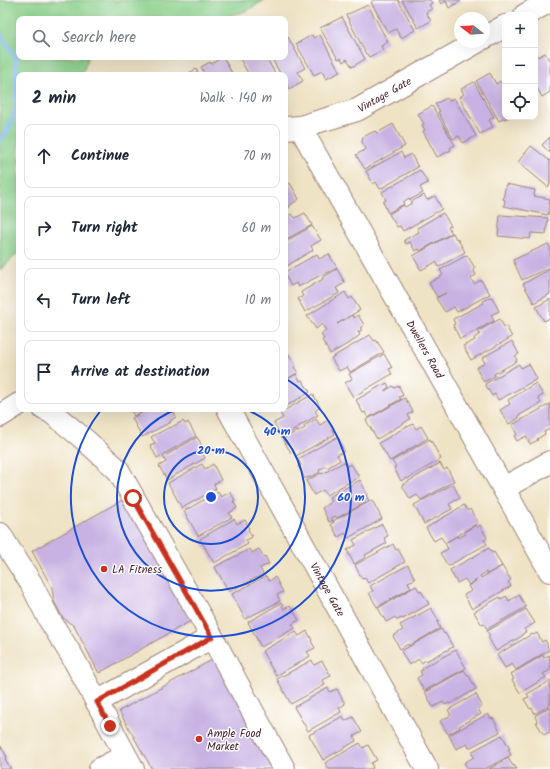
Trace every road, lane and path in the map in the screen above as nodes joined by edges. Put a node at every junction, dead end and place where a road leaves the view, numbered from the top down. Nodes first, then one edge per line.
1 (550, 1) edge
2 (530, 12) edge
3 (502, 28) edge
4 (490, 35) edge
5 (466, 48) edge
6 (293, 127) edge
7 (16, 406) edge
8 (51, 412) edge
9 (230, 412) edge
10 (0, 416) edge
11 (550, 462) edge
12 (504, 488) junction
13 (0, 534) edge
14 (550, 571) edge
15 (212, 637) junction
16 (97, 702) junction
17 (129, 763) edge
18 (100, 769) edge
19 (284, 769) edge
20 (427, 769) edge

1 - 2 street
3 - 4 street
5 - 6 street, Vintage Gate
6 - 12 street, Dwellers Road
7 - 10 street
8 - 15 street
9 - 20 street, Vintage Gate
11 - 12 street
12 - 14 street, Dwellers Road
13 - 16 street
15 - 16 street
15 - 19 street
16 - 17 street
17 - 18 street

